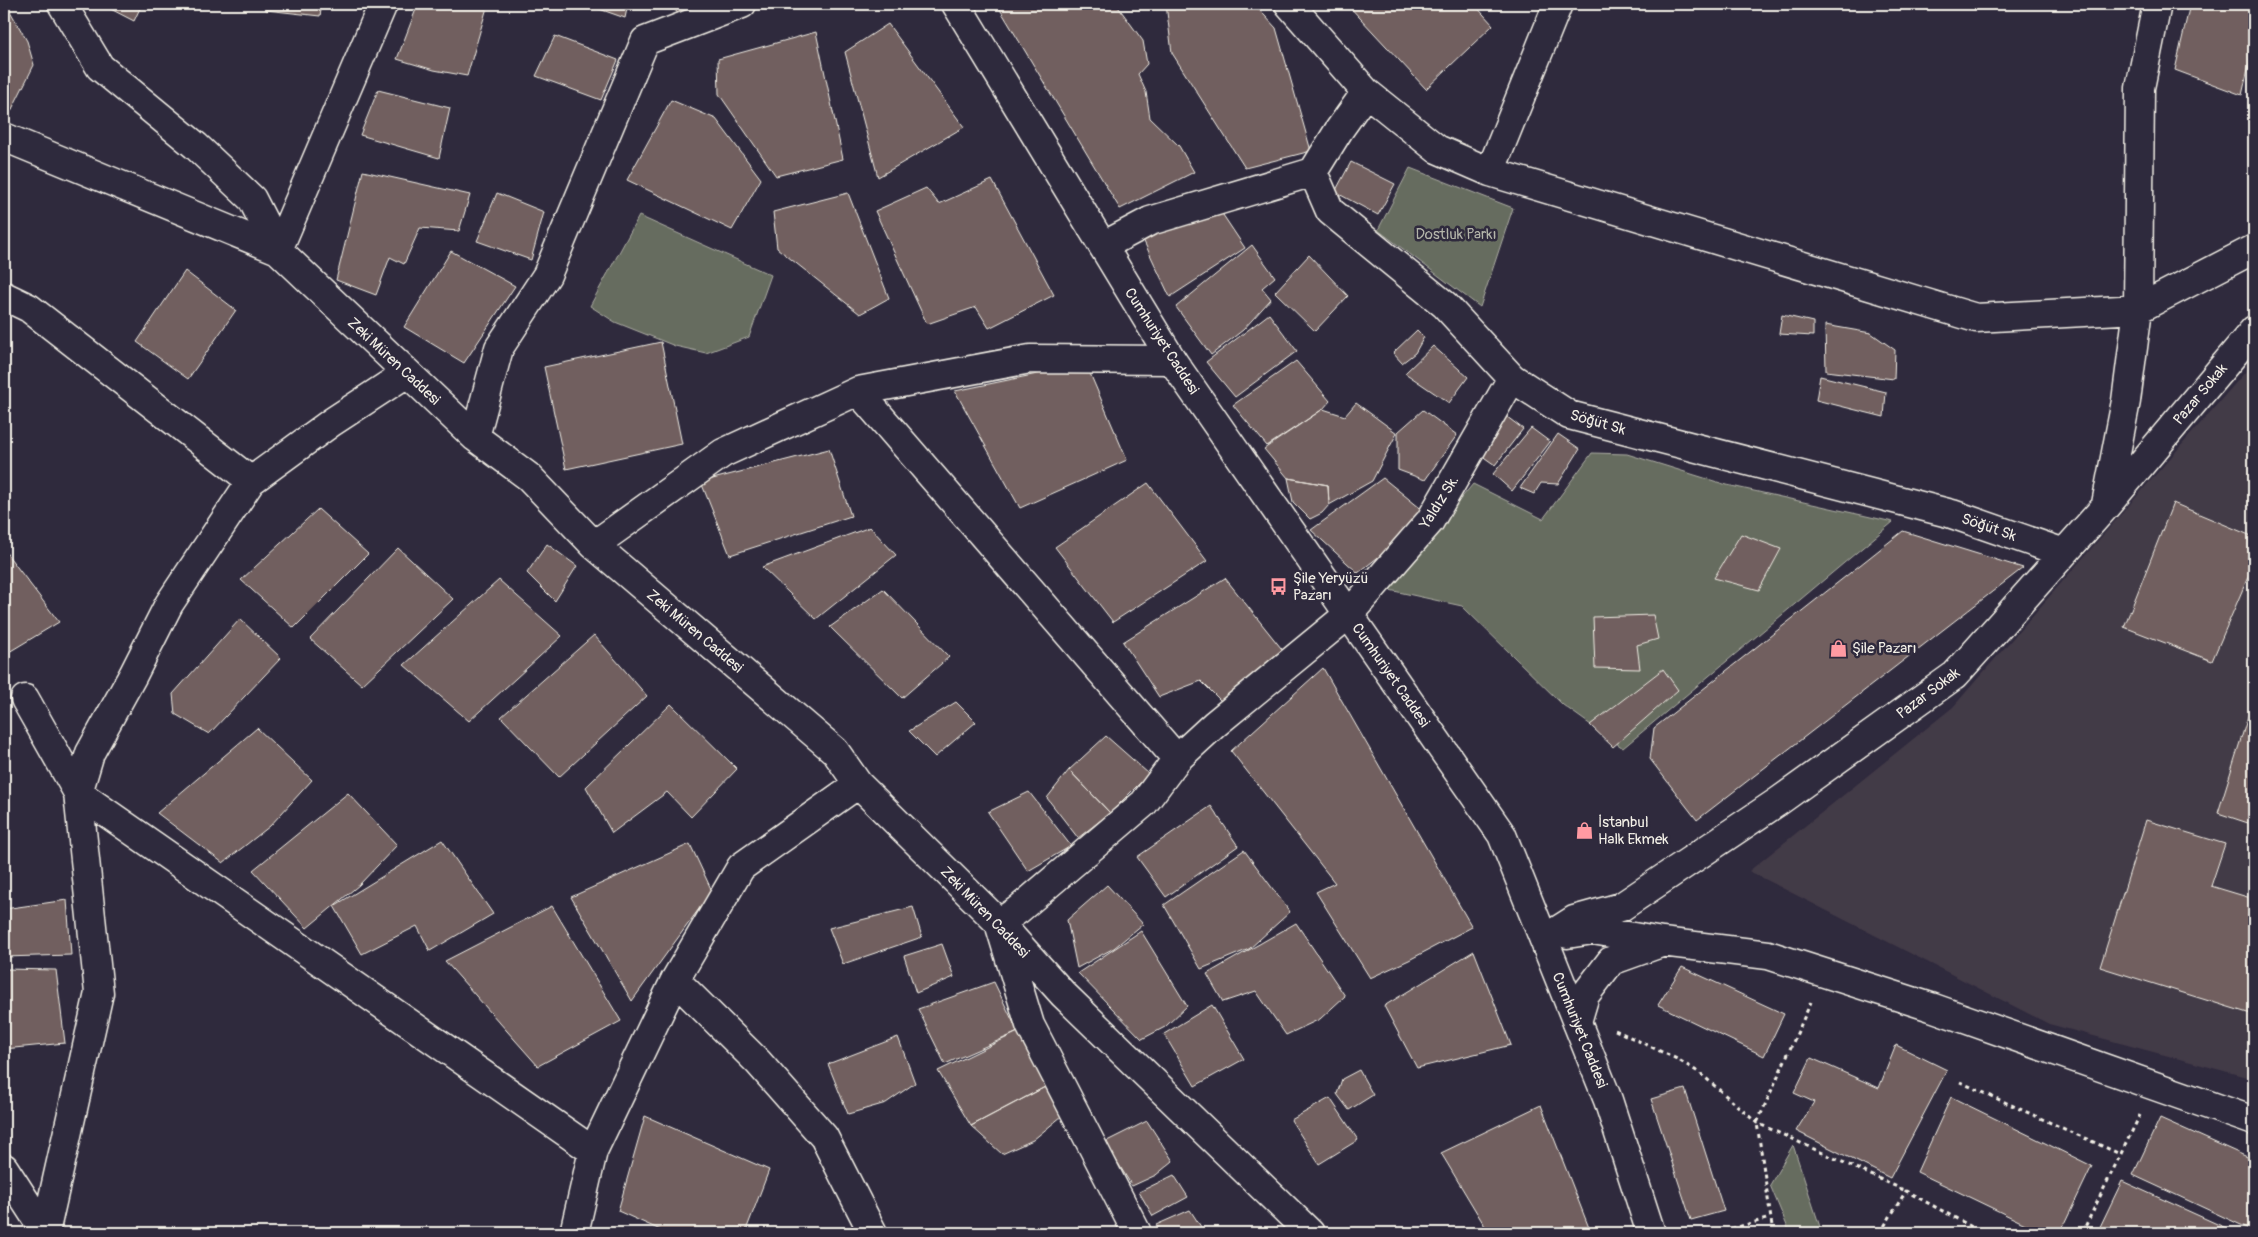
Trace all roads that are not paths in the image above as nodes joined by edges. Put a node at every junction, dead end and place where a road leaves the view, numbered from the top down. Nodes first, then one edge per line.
1 (62, 4) edge
2 (382, 4) edge
3 (742, 4) edge
4 (956, 4) edge
5 (1288, 4) edge
6 (1558, 4) edge
7 (2157, 4) edge
8 (1366, 92) junction
9 (4, 137) edge
10 (1312, 172) junction
11 (1490, 172) junction
12 (1103, 246) junction
13 (2254, 249) edge
14 (278, 250) junction
15 (4, 296) edge
16 (2138, 309) junction
17 (2254, 330) edge
18 (1172, 360) junction
19 (407, 373) junction
20 (1512, 378) junction
21 (858, 391) junction
22 (475, 437) junction
23 (251, 482) junction
24 (2106, 506) junction
25 (594, 545) junction
26 (2064, 553) junction
27 (1349, 614) junction
28 (25, 699) dead end
29 (1177, 759) junction
30 (858, 784) junction
31 (78, 794) junction
32 (999, 923) junction
33 (1544, 939) junction
34 (1662, 942) junction
35 (675, 980) junction
36 (1577, 1022) junction
37 (2254, 1121) edge
38 (593, 1151) junction
39 (4, 1168) edge
40 (46, 1233) edge
41 (574, 1233) edge
42 (873, 1233) edge
43 (1137, 1233) edge
44 (1310, 1233) edge
45 (1652, 1233) edge

1 - 14 street
2 - 14 street
3 - 22 street
4 - 12 street, Cumhuriyet Caddesi
5 - 8 street
6 - 11 street
7 - 16 street
8 - 10 street
8 - 11 street
9 - 14 street, Zeki Müren Caddesi
10 - 12 street
10 - 20 street, Söğüt Sk
11 - 16 street
12 - 18 street, Cumhuriyet Caddesi
13 - 16 street
14 - 19 street, Zeki Müren Caddesi
15 - 23 street
16 - 24 street
17 - 24 street, Pazar Sokak
18 - 21 street
18 - 27 street, Cumhuriyet Caddesi
19 - 22 street, Zeki Müren Caddesi
19 - 23 street
20 - 26 street, Söğüt Sk
20 - 27 street, Yaldız Sk.
21 - 25 street
21 - 29 street
22 - 25 street, Zeki Müren Caddesi
23 - 31 street
24 - 26 street, Pazar Sokak
25 - 30 street, Zeki Müren Caddesi
26 - 33 street, Pazar Sokak
27 - 29 street, Yaldız Sk.
27 - 33 street, Cumhuriyet Caddesi
28 - 31 street
29 - 32 street, Yaldız Sk.
30 - 32 street, Zeki Müren Caddesi
30 - 35 street
31 - 38 street
31 - 40 street
32 - 43 street
32 - 44 street, Zeki Müren Caddesi
33 - 34 street
33 - 36 street, Cumhuriyet Caddesi
34 - 36 street
34 - 37 street
35 - 38 street
35 - 42 street
36 - 45 street, Cumhuriyet Caddesi
38 - 41 street
39 - 40 street

